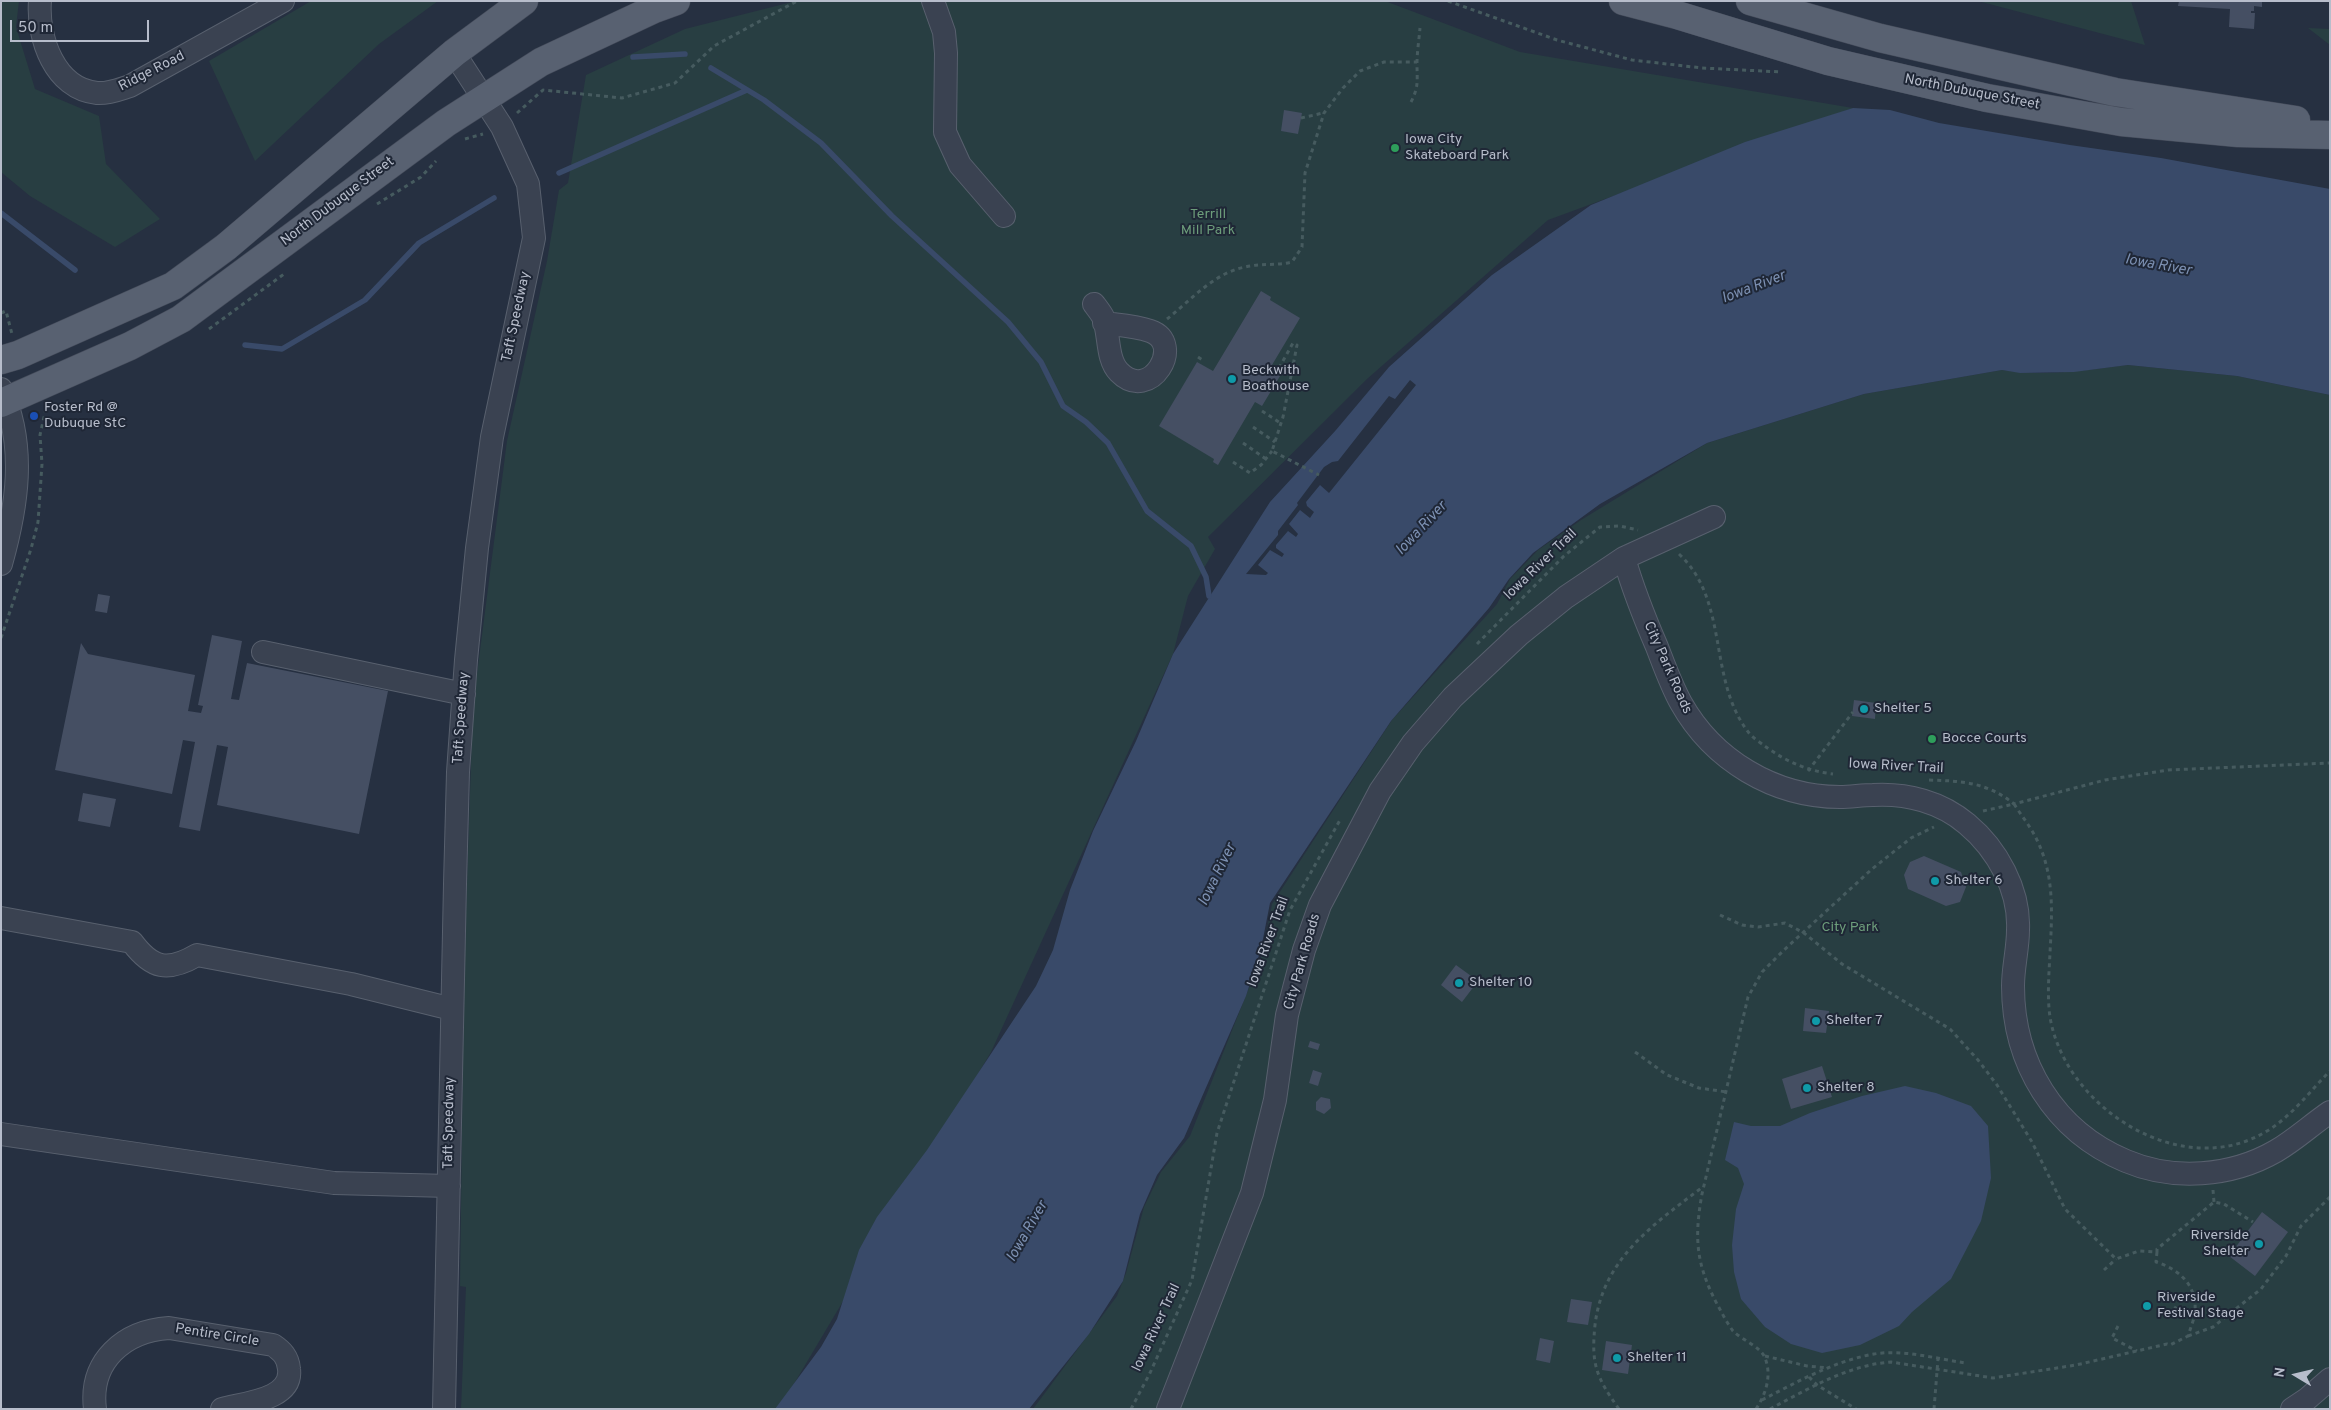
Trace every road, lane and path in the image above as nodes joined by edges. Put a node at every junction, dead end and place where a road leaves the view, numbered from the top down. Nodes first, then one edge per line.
1 (40, 1) edge
2 (283, 1) edge
3 (524, 1) edge
4 (676, 1) edge
5 (797, 1) edge
6 (932, 1) edge
7 (1623, 1) edge
8 (1750, 1) edge
9 (1420, 28) dead end
10 (454, 53) junction
11 (1417, 62) junction
12 (483, 99) junction
13 (1411, 102) dead end
14 (1324, 113) junction
15 (1301, 118) dead end
16 (2330, 126) edge
17 (502, 128) junction
18 (2330, 135) edge
19 (458, 142) dead end
20 (440, 157) dead end
21 (373, 207) dead end
22 (1004, 216) dead end
23 (286, 272) dead end
24 (6, 311) dead end
25 (1, 313) edge
26 (1165, 320) dead end
27 (207, 330) dead end
28 (1198, 358) dead end
29 (1, 360) edge
30 (1204, 361) dead end
31 (1279, 368) dead end
32 (3, 398) edge
33 (55, 404) dead end
34 (46, 408) dead end
35 (1262, 411) dead end
36 (1282, 424) junction
37 (1253, 427) dead end
38 (1276, 442) junction
39 (1244, 444) dead end
40 (1272, 451) junction
41 (1266, 459) junction
42 (1233, 462) dead end
43 (1318, 475) dead end
44 (1714, 517) dead end
45 (1664, 539) junction
46 (1624, 558) junction
47 (1, 564) edge
48 (1471, 650) dead end
49 (263, 652) dead end
50 (464, 694) junction
51 (1853, 712) dead end
52 (2330, 762) edge
53 (1809, 769) junction
54 (1842, 776) dead end
55 (1925, 780) dead end
56 (1795, 791) junction
57 (2014, 804) junction
58 (1342, 816) dead end
59 (1957, 817) junction
60 (1720, 915) dead end
61 (1, 918) edge
62 (1804, 933) junction
63 (452, 1009) junction
64 (1635, 1052) dead end
65 (2330, 1071) edge
66 (1727, 1092) junction
67 (2330, 1112) edge
68 (1, 1134) edge
69 (1704, 1185) junction
70 (449, 1186) junction
71 (2330, 1197) edge
72 (2253, 1222) dead end
73 (2157, 1252) junction
74 (2116, 1259) junction
75 (2104, 1270) dead end
76 (2174, 1306) dead end
77 (2194, 1318) junction
78 (2118, 1326) dead end
79 (2188, 1336) junction
80 (2138, 1351) junction
81 (1765, 1356) junction
82 (1938, 1359) junction
83 (1966, 1363) dead end
84 (1830, 1368) junction
85 (1937, 1369) junction
86 (1809, 1377) junction
87 (2330, 1379) edge
88 (1817, 1384) junction
89 (1761, 1401) junction
90 (1757, 1408) edge
91 (95, 1409) edge
92 (222, 1409) edge
93 (444, 1409) edge
94 (1131, 1409) edge
95 (1168, 1409) edge
96 (1619, 1409) edge
97 (1770, 1409) edge
98 (1856, 1409) edge
99 (1934, 1409) edge
100 (2292, 1409) edge

1 - 2 street, Ridge Road
3 - 10 main road
4 - 12 main road, North Dubuque Street
5 - 17 path
6 - 22 street
7 - 18 main road, North Dubuque Street
8 - 16 main road
9 - 11 path
10 - 12 street, Taft Speedway
10 - 29 main road
11 - 13 path
11 - 14 path
12 - 17 street, Taft Speedway
12 - 32 main road, North Dubuque Street
14 - 15 path
14 - 26 path
17 - 19 path
17 - 50 street, Taft Speedway
20 - 21 path
23 - 27 path
24 - 25 path
28 - 30 path
31 - 36 path
32 - 47 street
33 - 34 path
35 - 36 path
36 - 38 path
37 - 38 path
38 - 40 path
39 - 41 path
40 - 41 path
40 - 43 path
41 - 42 path
44 - 45 street, City Park Roads
45 - 46 street, City Park Roads
45 - 48 path, Iowa River Trail
45 - 53 path, Iowa River Trail
46 - 56 street, City Park Roads
46 - 95 street, City Park Roads
49 - 50 street
50 - 63 street, Taft Speedway
51 - 53 path
52 - 57 path
53 - 54 path, Iowa River Trail
53 - 56 path
55 - 57 path, Iowa River Trail
56 - 59 street, City Park Roads
57 - 59 path
57 - 65 path
58 - 94 path, Iowa River Trail
59 - 62 path
59 - 67 street, City Park Roads
60 - 62 path
61 - 63 street
62 - 66 path
62 - 74 path
63 - 70 street, Taft Speedway
64 - 66 path
66 - 69 path
68 - 70 street
69 - 81 path
69 - 96 path
70 - 93 street, Taft Speedway
71 - 79 path
72 - 73 path
73 - 74 path
73 - 77 path
74 - 75 path
76 - 77 path
77 - 79 path
78 - 80 path
79 - 80 path
80 - 85 path
81 - 84 path
81 - 89 path
82 - 83 path
82 - 84 path
82 - 85 path
84 - 86 path
85 - 88 path
85 - 99 path
86 - 88 path
86 - 89 path
87 - 100 street
88 - 97 path
88 - 98 path
89 - 90 path
91 - 92 street, Pentire Circle

